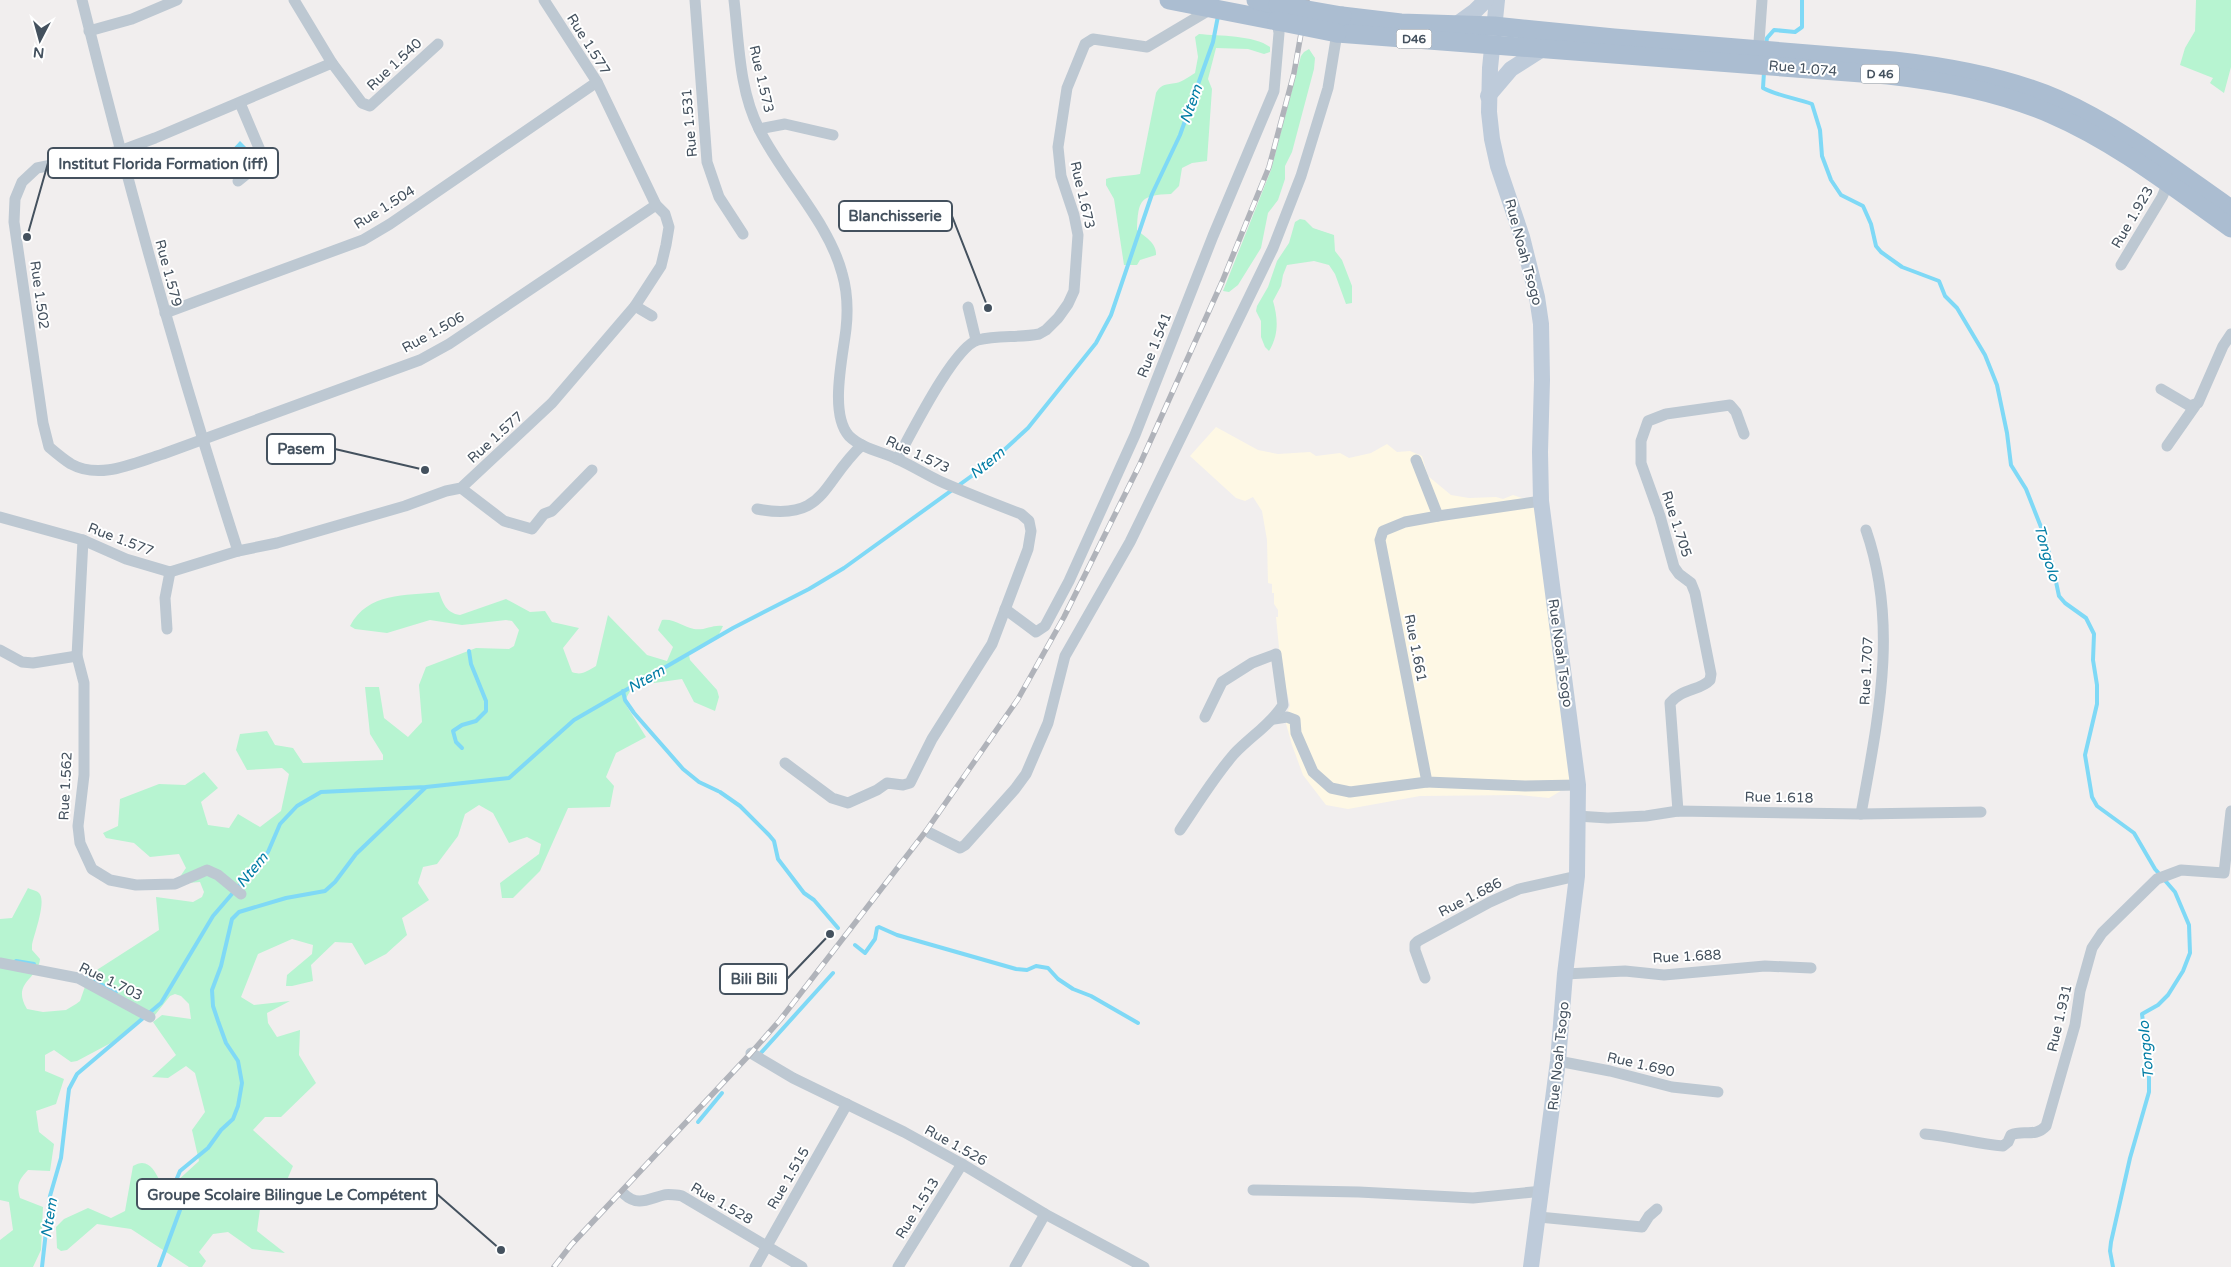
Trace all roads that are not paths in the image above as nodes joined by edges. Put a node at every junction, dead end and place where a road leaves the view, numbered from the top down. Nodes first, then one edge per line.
1 (82, 0) edge
2 (177, 0) edge
3 (294, 0) edge
4 (544, 0) edge
5 (695, 0) edge
6 (734, 0) edge
7 (1169, 0) edge
8 (1256, 0) edge
9 (1486, 0) edge
10 (1496, 0) edge
11 (1762, 0) edge
12 (1210, 9) junction
13 (1277, 13) junction
14 (1340, 24) junction
15 (1457, 24) junction
16 (90, 31) junction
17 (1493, 35) junction
18 (438, 44) dead end
19 (1634, 47) junction
20 (1544, 48) junction
21 (1758, 57) junction
22 (332, 62) junction
23 (597, 82) junction
24 (1488, 96) junction
25 (240, 103) junction
26 (759, 129) junction
27 (834, 135) dead end
28 (120, 151) junction
29 (2165, 174) junction
30 (238, 182) dead end
31 (656, 205) junction
32 (2231, 209) edge
33 (2231, 228) edge
34 (743, 234) dead end
35 (2121, 265) dead end
36 (635, 306) junction
37 (968, 307) dead end
38 (165, 313) junction
39 (652, 316) dead end
40 (2231, 334) edge
41 (976, 340) junction
42 (2162, 389) dead end
43 (2195, 406) junction
44 (1744, 434) dead end
45 (202, 440) junction
46 (862, 445) junction
47 (2167, 446) dead end
48 (898, 459) junction
49 (1416, 460) dead end
50 (592, 470) dead end
51 (461, 488) junction
52 (1541, 501) junction
53 (757, 509) dead end
54 (1438, 516) junction
55 (0, 517) edge
56 (1866, 530) dead end
57 (84, 540) junction
58 (238, 551) junction
59 (170, 572) junction
60 (1005, 609) junction
61 (167, 629) dead end
62 (0, 650) edge
63 (77, 656) junction
64 (1205, 717) dead end
65 (1274, 719) junction
66 (785, 763) dead end
67 (1427, 782) junction
68 (1578, 785) junction
69 (1678, 811) junction
70 (2231, 811) edge
71 (1981, 812) dead end
72 (1861, 814) junction
73 (1577, 816) junction
74 (1180, 830) dead end
75 (930, 833) dead end
76 (1577, 876) junction
77 (241, 894) dead end
78 (0, 963) edge
79 (1811, 968) dead end
80 (1565, 974) junction
81 (1425, 978) dead end
82 (150, 1017) dead end
83 (751, 1053) dead end
84 (1558, 1062) junction
85 (1718, 1092) dead end
86 (847, 1104) junction
87 (1925, 1134) dead end
88 (962, 1164) junction
89 (1253, 1190) dead end
90 (1543, 1191) junction
91 (624, 1194) dead end
92 (1657, 1209) dead end
93 (1045, 1214) junction
94 (1539, 1217) junction
95 (766, 1247) junction
96 (1126, 1263) edge
97 (755, 1267) edge
98 (802, 1267) edge
99 (898, 1267) edge
100 (1015, 1267) edge
101 (1144, 1267) edge
102 (1531, 1267) edge

1 - 16 street, Rue 1.579
2 - 16 street
3 - 22 street
4 - 23 street, Rue 1.577
5 - 34 street, Rue 1.531
6 - 26 street, Rue 1.573
7 - 12 main road, D46
8 - 13 main road
9 - 15 main road
10 - 17 main road, Rue Noah Tsogo
11 - 21 street
12 - 13 main road, D46
12 - 41 street, Rue 1.673
13 - 14 main road, D46, bridge
13 - 60 street, Rue 1.541
14 - 15 main road, D 46
14 - 17 main road, Rue 1.074 / D46
14 - 75 street
15 - 17 main road, Rue 1.074 / D 46
16 - 28 street, Rue 1.579
17 - 19 main road, Rue 1.074 / D 46
17 - 20 main road, Rue 1.074 / D 46
17 - 24 main road, Rue Noah Tsogo
18 - 22 street, Rue 1.540
19 - 20 main road, Rue 1.074 / D 46
19 - 21 main road, Rue 1.074 / D 46
20 - 24 main road
21 - 29 main road, Rue 1.074 / D 46
22 - 25 street, Rue 1.502
23 - 31 street, Rue 1.577
23 - 38 street, Rue 1.504
24 - 52 main road, Rue Noah Tsogo
25 - 28 street, Rue 1.502
25 - 30 street
26 - 27 street
26 - 46 street, Rue 1.573
28 - 38 street, Rue 1.579
28 - 45 street, Rue 1.502
29 - 32 main road, Rue 1.074 / D 46
29 - 33 main road, Rue 1.074 / D 46
29 - 35 street, Rue 1.923
31 - 36 street, Rue 1.577
31 - 45 street, Rue 1.506
36 - 39 street
36 - 51 street, Rue 1.577
37 - 41 street
38 - 45 street, Rue 1.579
40 - 43 street
41 - 48 street
42 - 43 street
43 - 47 street
44 - 69 street, Rue 1.705
45 - 58 street, Rue 1.579
46 - 48 street, Rue 1.573
46 - 53 street
48 - 60 street, Rue 1.573
49 - 54 street
50 - 51 street
51 - 58 street, Rue 1.577
52 - 54 street, Rue 1.661
52 - 68 main road, Rue Noah Tsogo
54 - 67 street, Rue 1.661
55 - 57 street, Rue 1.577
56 - 72 street, Rue 1.707
57 - 59 street, Rue 1.577
57 - 63 street, Rue 1.562
58 - 59 street, Rue 1.577
59 - 61 street
60 - 66 street, Rue 1.573
62 - 63 street
63 - 77 street, Rue 1.562
64 - 65 street
65 - 67 street
65 - 74 street
67 - 68 street
68 - 73 main road, Rue Noah Tsogo
69 - 72 street, Rue 1.618
69 - 73 street, Rue 1.618
70 - 87 street, Rue 1.931
71 - 72 street, Rue 1.618
73 - 76 main road, Rue Noah Tsogo
76 - 80 main road, Rue Noah Tsogo
76 - 81 street, Rue 1.686
78 - 82 street, Rue 1.703
79 - 80 street, Rue 1.688
80 - 84 main road, Rue Noah Tsogo
83 - 86 street, Rue 1.526
84 - 85 street, Rue 1.690
84 - 90 main road, Rue Noah Tsogo
86 - 88 street, Rue 1.526
86 - 95 street, Rue 1.515
88 - 93 street, Rue 1.526
88 - 99 street, Rue 1.513
89 - 90 street
90 - 94 main road, Rue Noah Tsogo
91 - 95 street, Rue 1.528
92 - 94 street
93 - 96 street, Rue 1.526
93 - 100 street
94 - 102 main road, Rue Noah Tsogo
95 - 97 street, Rue 1.515
95 - 98 street, Rue 1.528
96 - 101 street, Rue 1.526

